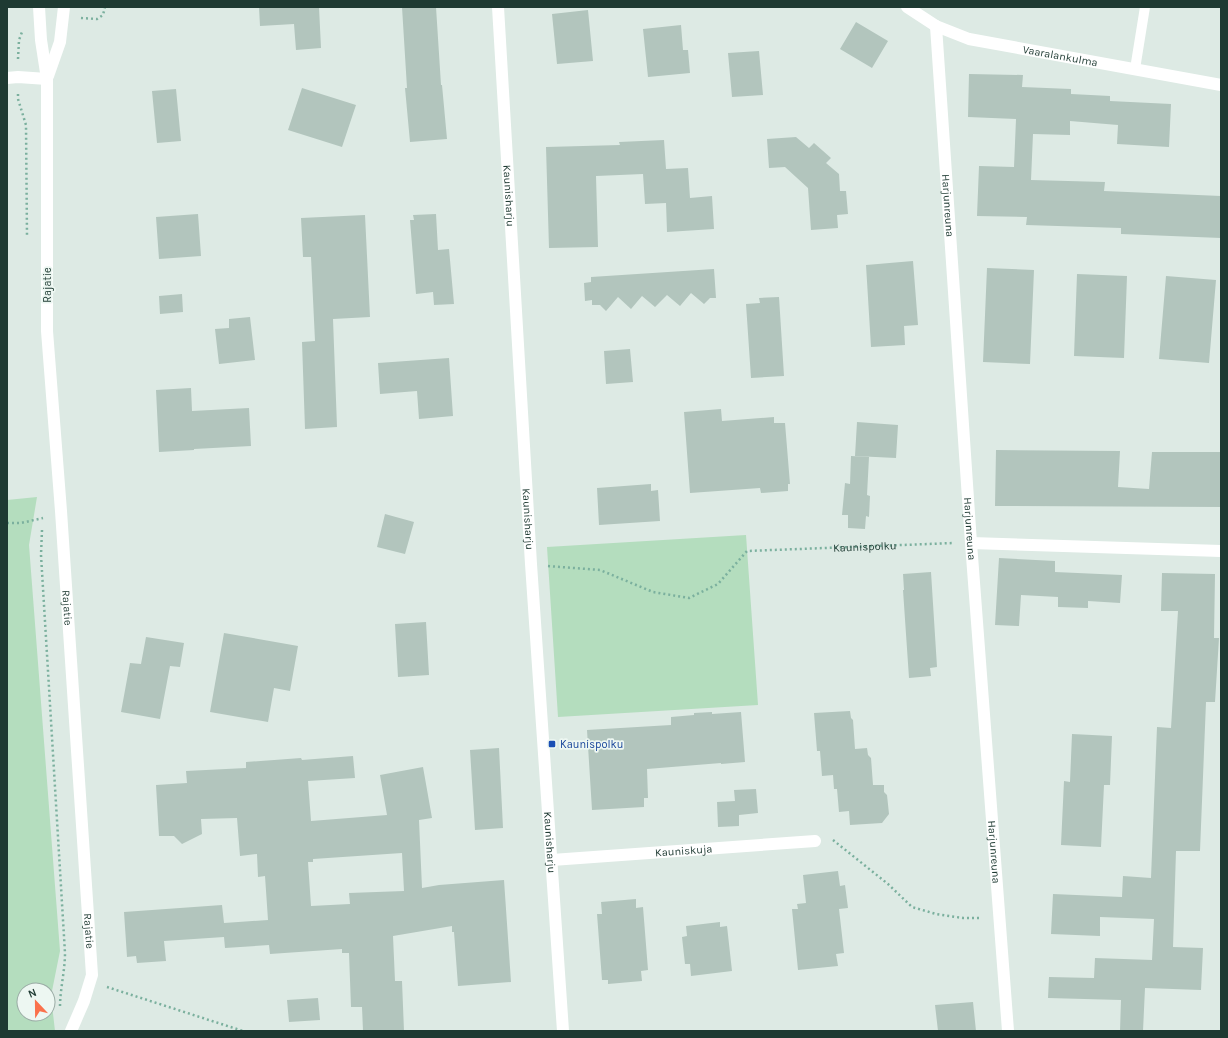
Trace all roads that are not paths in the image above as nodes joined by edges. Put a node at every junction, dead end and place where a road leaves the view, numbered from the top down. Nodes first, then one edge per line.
1 (39, 7) edge
2 (64, 7) edge
3 (498, 7) edge
4 (907, 7) edge
5 (1146, 7) edge
6 (936, 26) junction
7 (1135, 69) junction
8 (7, 78) edge
9 (47, 79) junction
10 (1221, 85) edge
11 (971, 543) junction
12 (1221, 551) edge
13 (814, 841) road end
14 (552, 860) junction
15 (70, 1031) edge
16 (563, 1031) edge
17 (1008, 1031) edge

1 - 9 street, Rajatie
2 - 9 street, Rajatie
3 - 14 street, Kaunisharju
4 - 6 street, Vaaralankulma
5 - 7 lane
6 - 7 street, Vaaralankulma
6 - 11 street, Harjunreuna
7 - 10 street, Vaaralankulma
8 - 9 street
9 - 15 street, Rajatie
11 - 12 street
11 - 17 street, Harjunreuna
13 - 14 street, Kauniskuja
14 - 16 street, Kaunisharju

